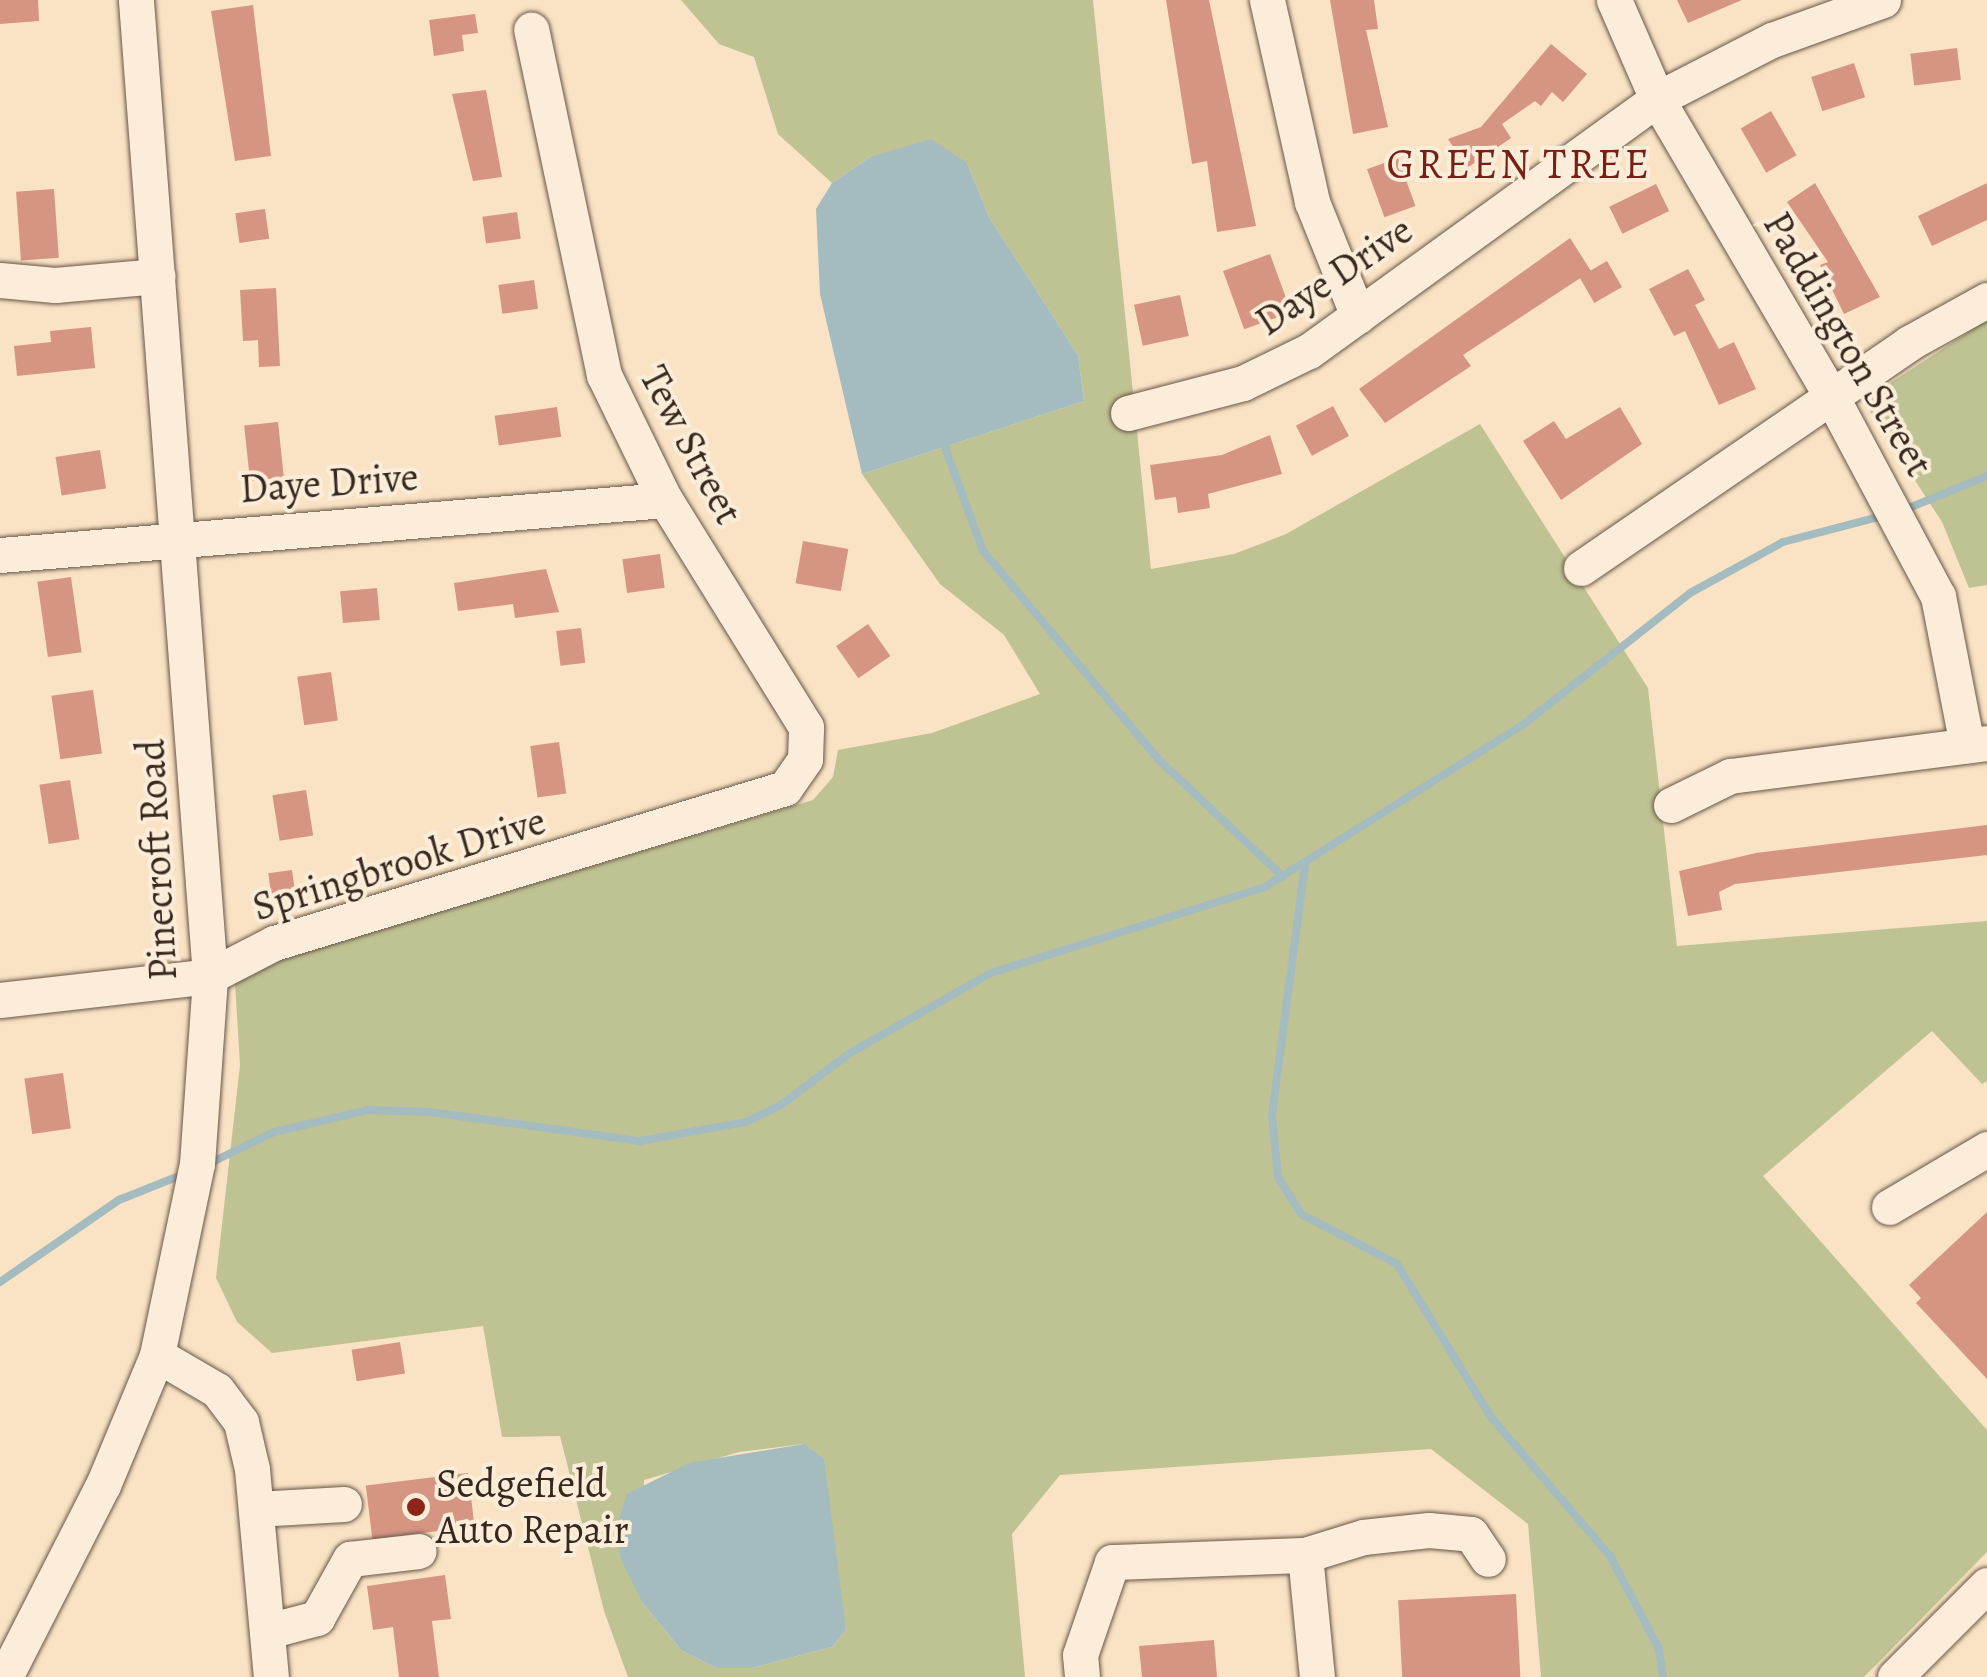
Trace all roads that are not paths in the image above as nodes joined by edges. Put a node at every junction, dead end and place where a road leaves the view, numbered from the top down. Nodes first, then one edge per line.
1 (136, 0) edge
2 (1267, 0) edge
3 (1614, 0) edge
4 (1883, 0) edge
5 (531, 30) dead end
6 (1658, 99) junction
7 (158, 276) junction
8 (0, 280) edge
9 (1987, 300) edge
10 (1358, 316) junction
11 (1832, 396) junction
12 (1128, 414) dead end
13 (665, 500) junction
14 (178, 536) junction
15 (0, 555) edge
16 (1581, 568) dead end
17 (1977, 744) edge
18 (805, 759) joint
19 (1671, 805) dead end
20 (210, 976) junction
21 (0, 1000) edge
22 (1987, 1149) edge
23 (1889, 1206) dead end
24 (157, 1355) junction
25 (344, 1504) dead end
26 (256, 1509) junction
27 (420, 1551) dead end
28 (1305, 1556) junction
29 (1488, 1559) dead end
30 (1987, 1585) edge
31 (268, 1631) junction
32 (5, 1677) edge
33 (271, 1677) edge
34 (1082, 1677) edge
35 (1317, 1677) edge
36 (1894, 1677) edge

1 - 7 street, Pinecroft Road
2 - 10 street
3 - 6 street, Paddington Street
4 - 6 street, Daye Drive
5 - 13 street, Tew Street
6 - 10 street, Daye Drive
6 - 11 street, Paddington Street
7 - 8 street
7 - 14 street, Pinecroft Road
9 - 11 street
10 - 12 street, Daye Drive
11 - 16 street
11 - 17 street, Paddington Street
13 - 14 street, Daye Drive
13 - 18 street, Tew Street
14 - 15 street, Daye Drive
14 - 20 street, Pinecroft Road
17 - 19 street
18 - 20 street, Springbrook Drive
20 - 21 street, Springbrook Drive
20 - 24 street, Pinecroft Road
22 - 23 street
24 - 26 street
24 - 32 street, Pinecroft Road
25 - 26 street
26 - 31 street
27 - 31 street
28 - 29 street
28 - 34 street
28 - 35 street
30 - 36 street
31 - 33 street

